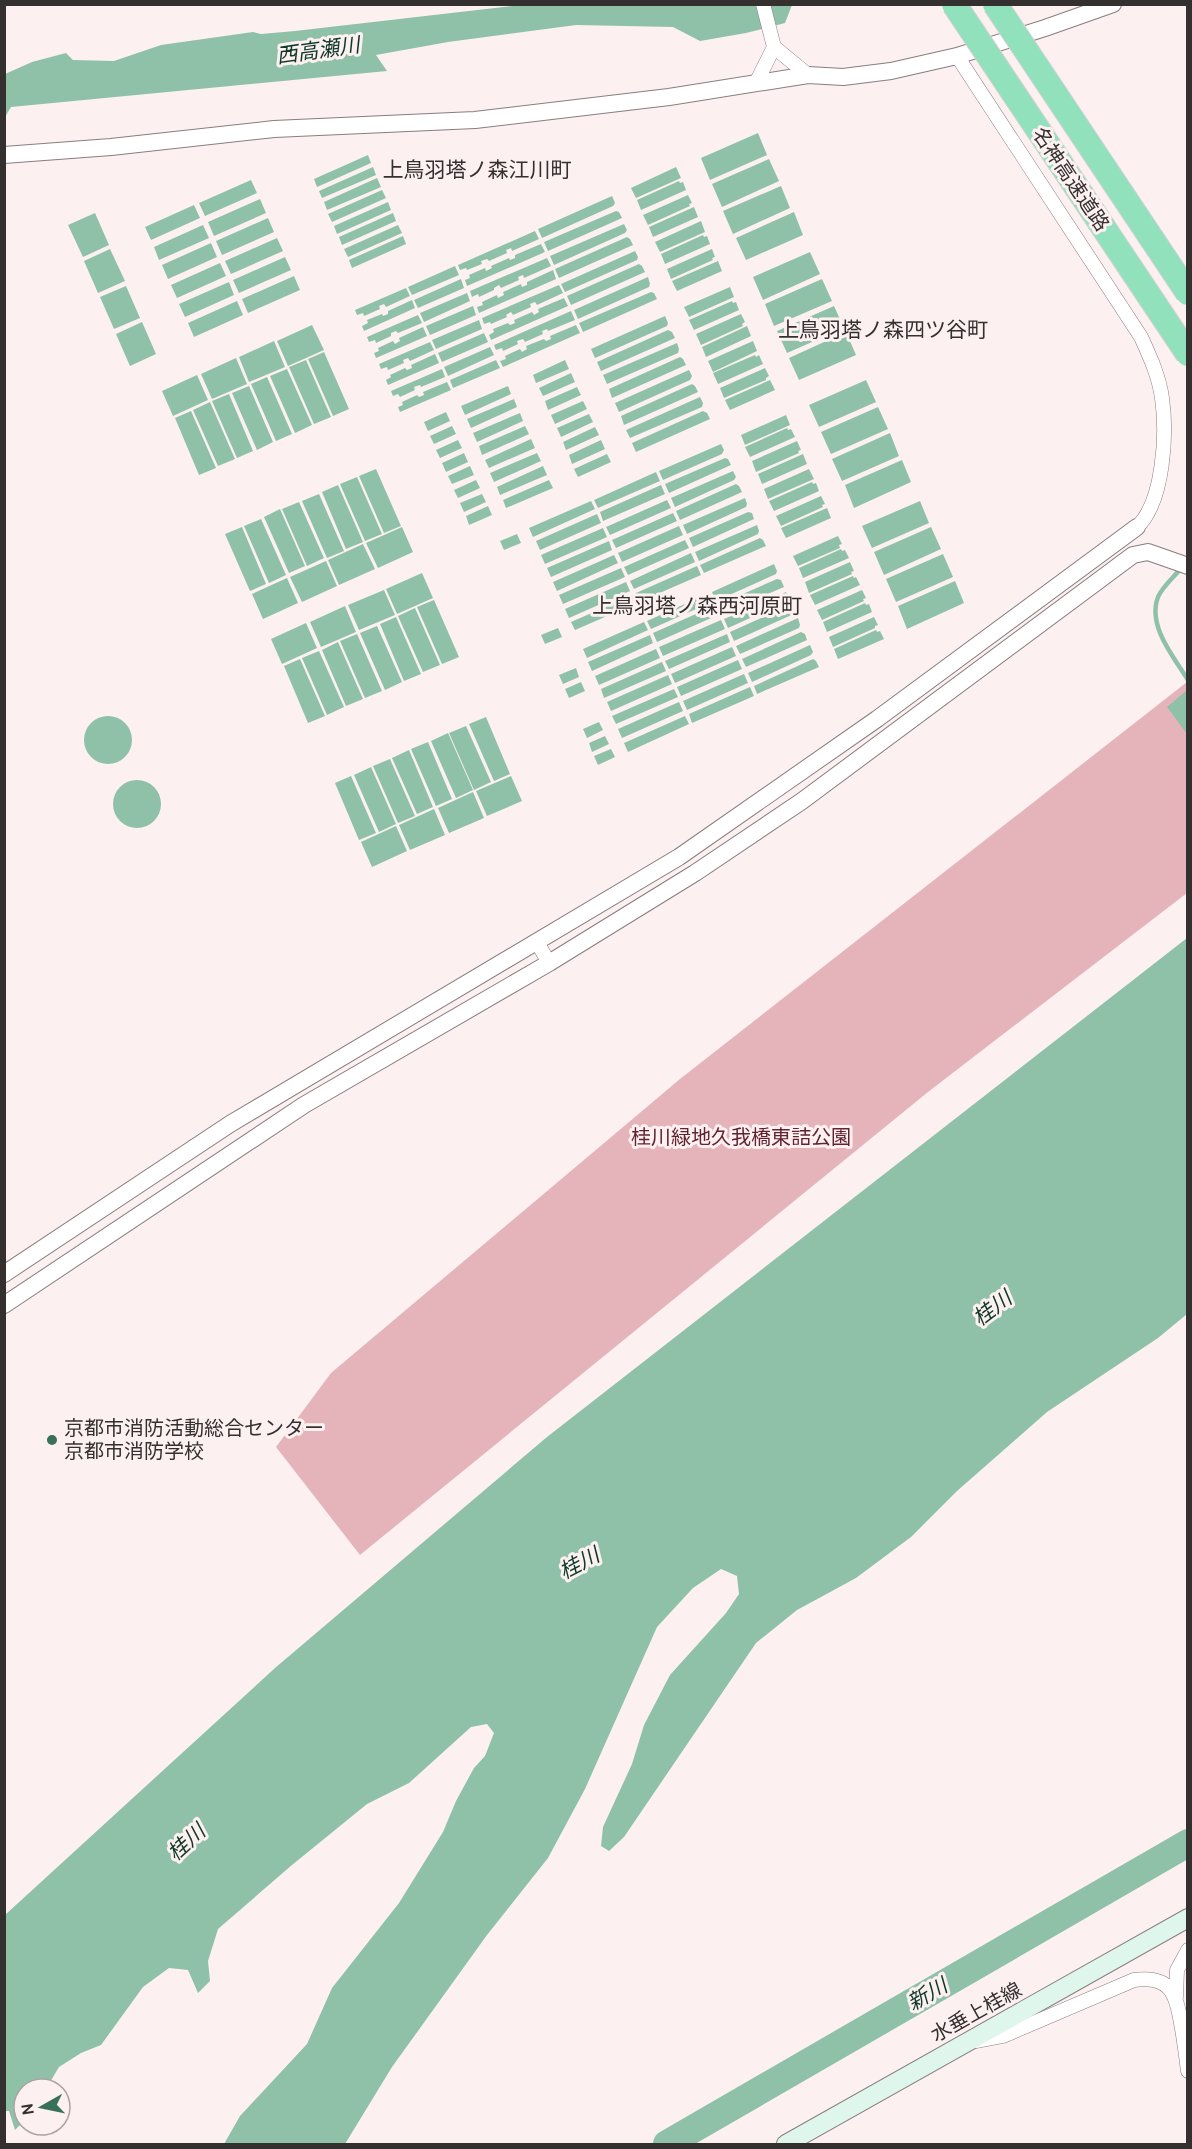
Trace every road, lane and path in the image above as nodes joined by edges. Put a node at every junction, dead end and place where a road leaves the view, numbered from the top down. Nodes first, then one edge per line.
1 (763, 4) edge
2 (954, 4) edge
3 (995, 4) edge
4 (1113, 4) edge
5 (774, 47) junction
6 (957, 56) junction
7 (808, 75) junction
8 (756, 83) junction
9 (4, 155) edge
10 (1188, 293) edge
11 (1188, 354) edge
12 (1137, 527) joint
13 (1188, 566) edge
14 (537, 942) junction
15 (549, 963) junction
16 (4, 1274) edge
17 (4, 1305) edge
18 (1188, 1918) edge
19 (1188, 1950) edge
20 (1176, 1997) junction
21 (966, 2043) junction
22 (1188, 2071) edge
23 (786, 2145) edge

1 - 5 street
2 - 11 highway, 名神高速道路, bridge
3 - 10 highway, 名神高速道路, bridge
4 - 6 street
5 - 7 street
5 - 8 street
6 - 7 street
6 - 12 street
7 - 8 street
8 - 9 street
12 - 14 street
13 - 15 street
14 - 15 street
14 - 16 street
15 - 17 street
18 - 21 main road, 水垂上桂線
19 - 20 street
20 - 21 street
20 - 22 street
21 - 23 main road, 水垂上桂線

